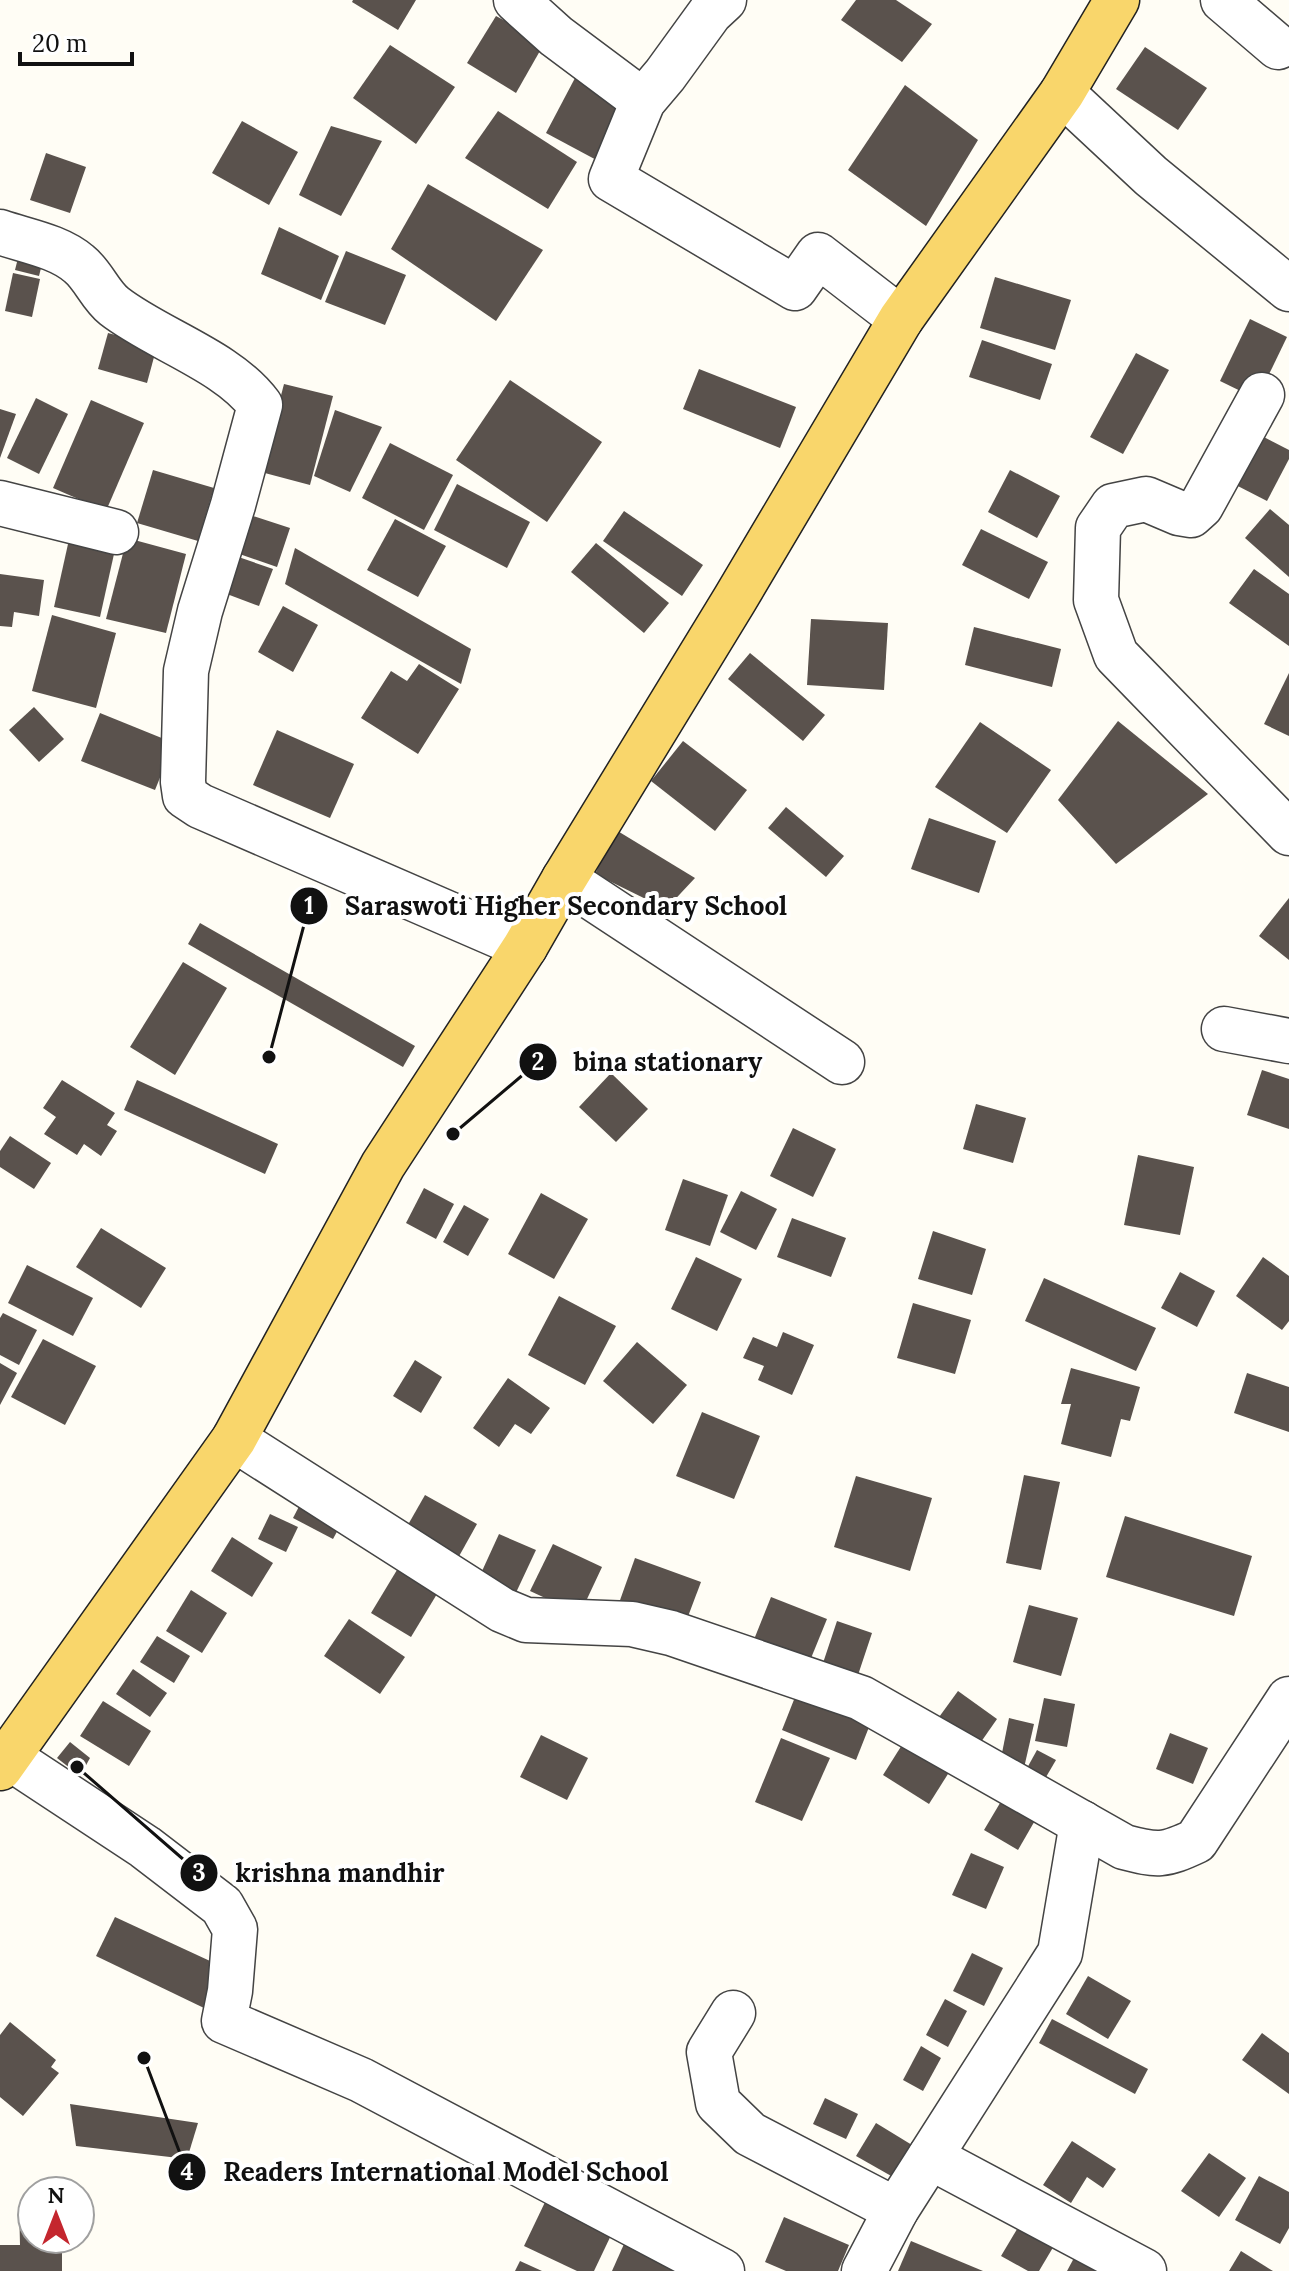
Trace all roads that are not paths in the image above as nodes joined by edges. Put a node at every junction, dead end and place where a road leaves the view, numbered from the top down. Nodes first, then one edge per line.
1 (516, 0) edge
2 (724, 0) edge
3 (1117, 0) edge
4 (1223, 0) edge
5 (1278, 47) dead end
6 (1062, 93) junction
7 (643, 101) junction
8 (0, 232) edge
9 (1289, 289) edge
10 (901, 319) junction
11 (1262, 395) dead end
12 (0, 503) edge
13 (116, 532) dead end
14 (1289, 833) edge
15 (564, 879) junction
16 (525, 947) junction
17 (1224, 1029) dead end
18 (1289, 1041) edge
19 (842, 1062) dead end
20 (234, 1439) junction
21 (1289, 1699) edge
22 (4, 1762) edge
23 (1082, 1823) junction
24 (733, 2013) dead end
25 (930, 2157) junction
26 (896, 2210) junction
27 (722, 2271) edge
28 (864, 2271) edge
29 (1144, 2271) edge

1 - 7 street
2 - 7 street
3 - 6 main road
4 - 5 street
6 - 9 street
6 - 10 main road
7 - 10 street
8 - 16 street
10 - 15 main road
11 - 14 street
12 - 13 street
15 - 16 main road
15 - 19 street
16 - 20 main road
17 - 18 street
20 - 22 main road
20 - 23 street
21 - 23 street
22 - 27 street
23 - 25 street
24 - 26 street
25 - 26 street
25 - 29 street
26 - 28 street

